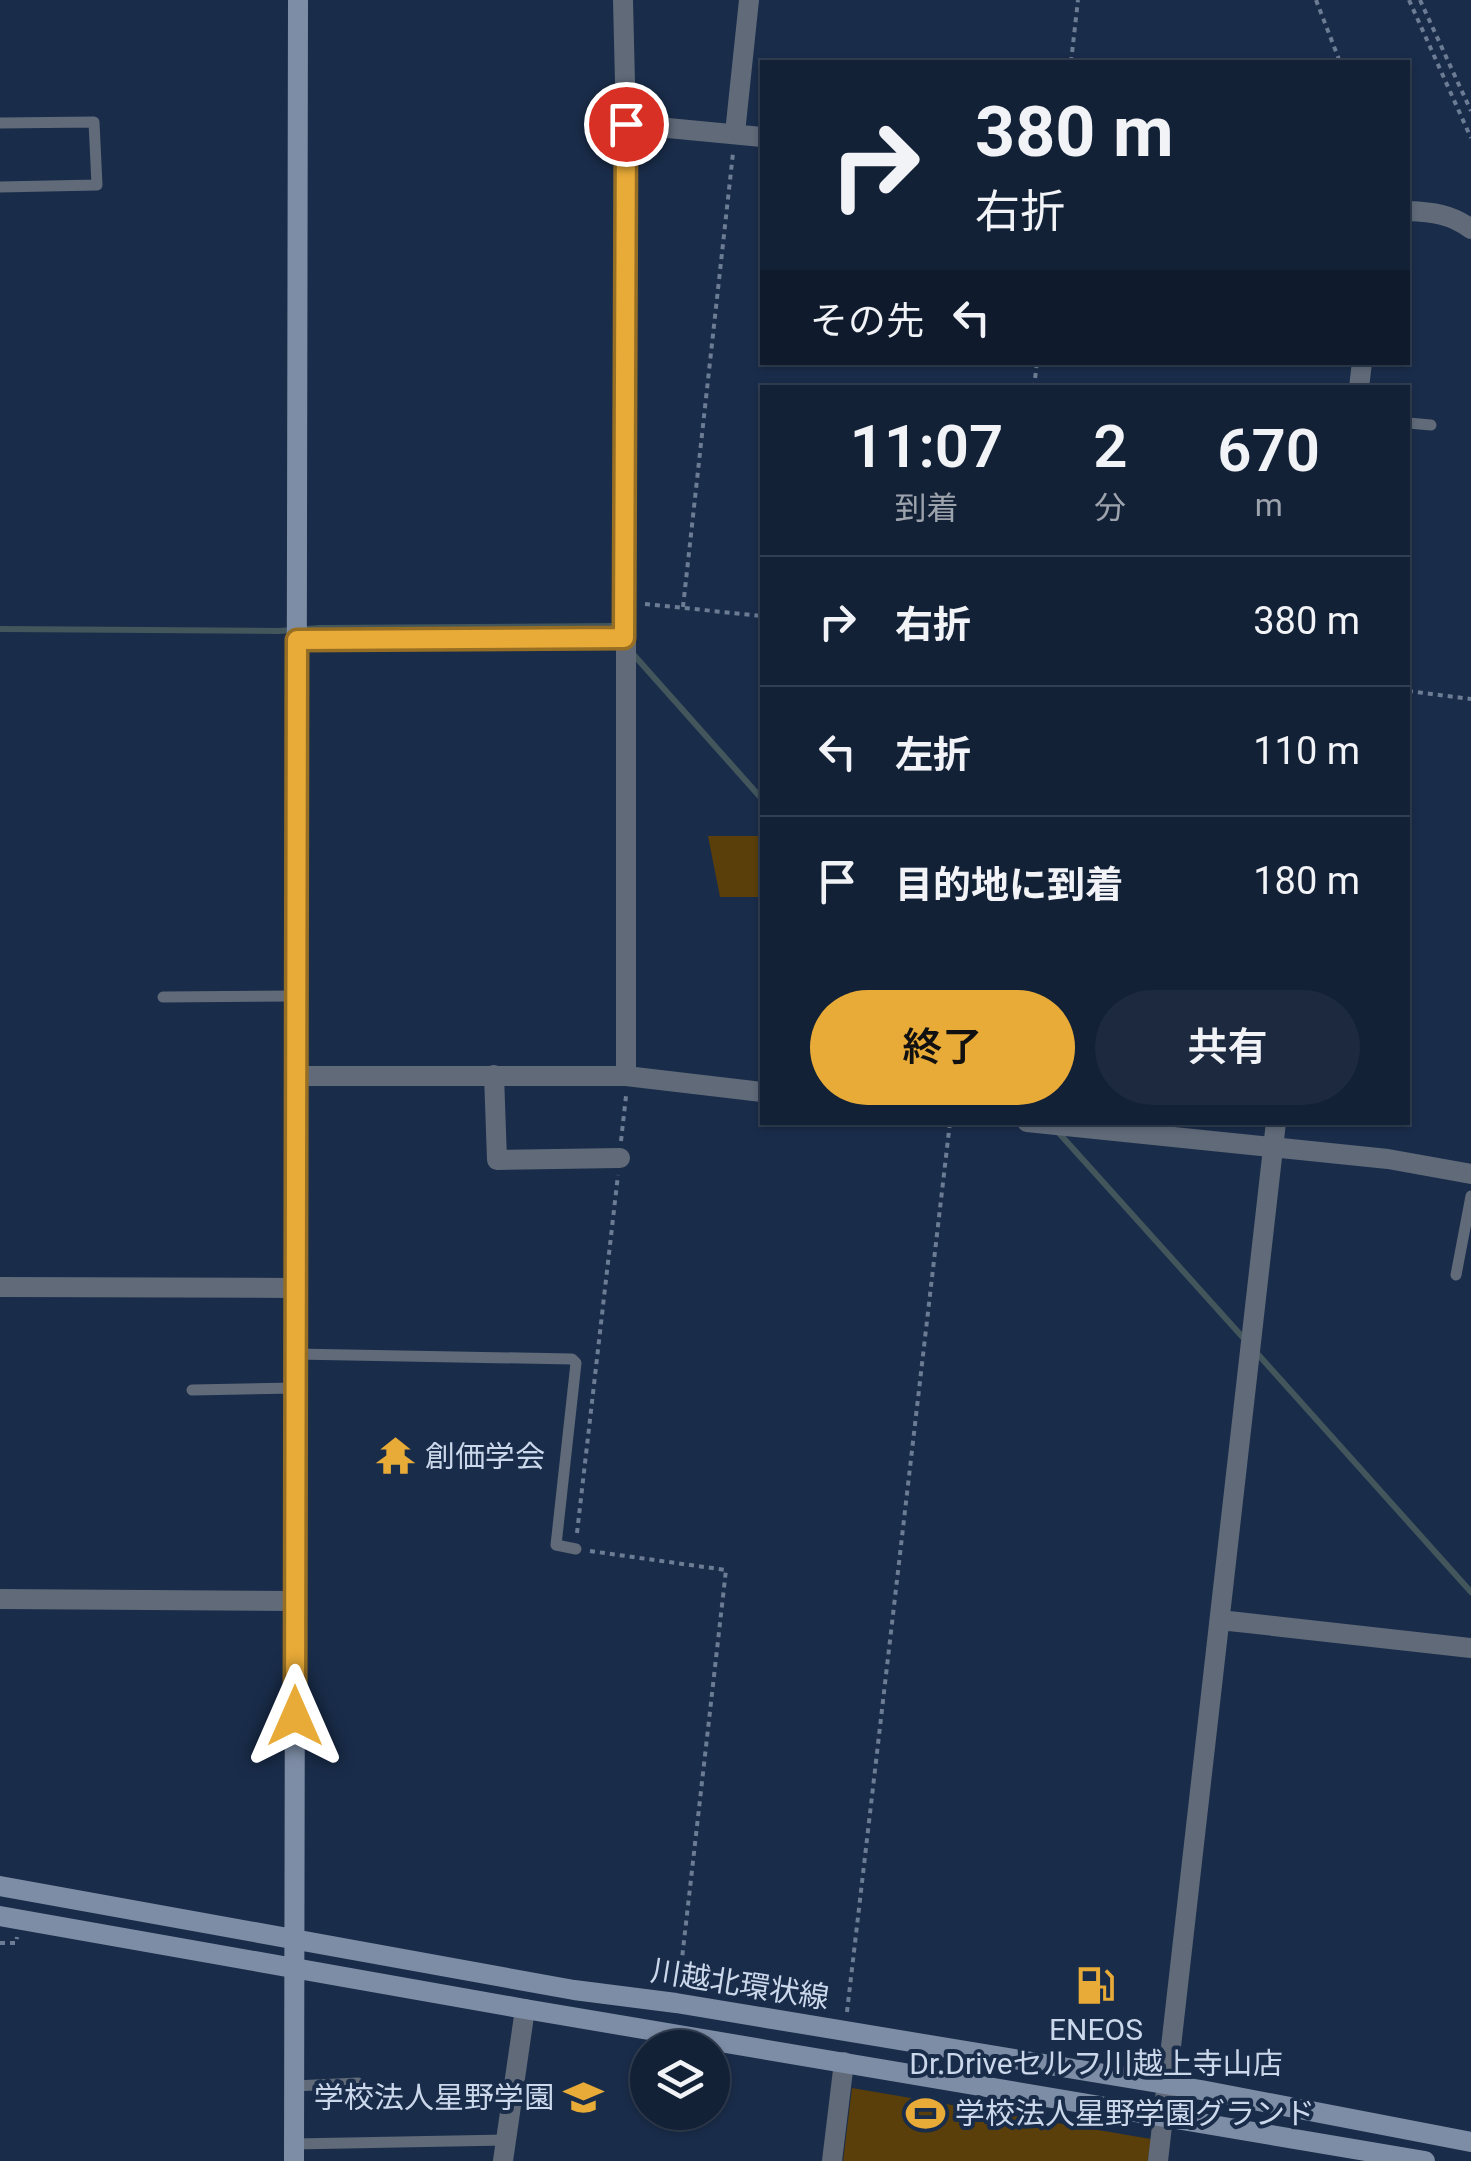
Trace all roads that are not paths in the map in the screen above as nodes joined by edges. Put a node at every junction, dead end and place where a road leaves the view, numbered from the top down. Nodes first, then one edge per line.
1 (298, 0) edge
2 (623, 0) edge
3 (749, 0) edge
4 (0, 123) edge
5 (626, 124) junction
6 (735, 134) junction
7 (760, 137) edge
8 (0, 187) edge
9 (1410, 211) edge
10 (1471, 229) edge
11 (1410, 423) edge
12 (1430, 425) dead end
13 (296, 631) junction
14 (624, 638) junction
15 (295, 996) junction
16 (162, 997) dead end
17 (494, 1075) junction
18 (295, 1076) junction
19 (626, 1076) junction
20 (760, 1092) edge
21 (1053, 1125) edge
22 (1276, 1125) edge
23 (1274, 1150) junction
24 (620, 1158) road end
25 (1471, 1174) edge
26 (1471, 1196) edge
27 (1456, 1275) dead end
28 (0, 1287) edge
29 (295, 1288) junction
30 (295, 1354) junction
31 (294, 1388) junction
32 (192, 1390) dead end
33 (576, 1548) road end
34 (0, 1599) edge
35 (296, 1601) junction
36 (1220, 1620) junction
37 (1471, 1648) edge
38 (0, 1886) edge
39 (0, 1916) edge
40 (293, 1940) junction
41 (294, 1969) junction
42 (525, 2010) junction
43 (844, 2062) junction
44 (358, 2083) dead end
45 (294, 2086) junction
46 (1166, 2086) junction
47 (1163, 2116) junction
48 (1471, 2142) edge
49 (504, 2150) edge
50 (294, 2152) edge
51 (832, 2161) edge
52 (1158, 2161) edge
53 (1425, 2161) edge

1 - 13 main road
2 - 5 street
3 - 6 street
4 - 8 lane
5 - 6 street
5 - 14 street
6 - 7 street
9 - 10 street
11 - 12 lane
13 - 14 street
13 - 15 main road
14 - 19 street
15 - 16 lane
15 - 18 main road
17 - 18 street
17 - 19 street
17 - 24 street
18 - 29 main road
19 - 20 street
21 - 23 street
22 - 23 street
23 - 25 street
23 - 36 street
26 - 27 lane
28 - 29 street
29 - 30 main road
30 - 31 main road
30 - 33 lane
31 - 32 lane
31 - 35 main road
34 - 35 street
35 - 40 main road
36 - 37 street
36 - 46 street
38 - 40 main road, 川越北環状線
39 - 41 main road, 川越北環状線
40 - 41 main road
40 - 46 main road, 川越北環状線
41 - 42 main road, 川越北環状線
41 - 45 main road
42 - 43 main road, 川越北環状線
42 - 49 street
43 - 47 main road, 川越北環状線
43 - 51 street
44 - 45 lane
45 - 50 main road
46 - 47 street
46 - 48 main road, 川越北環状線
47 - 52 street
47 - 53 main road, 川越北環状線
49 - 50 lane

